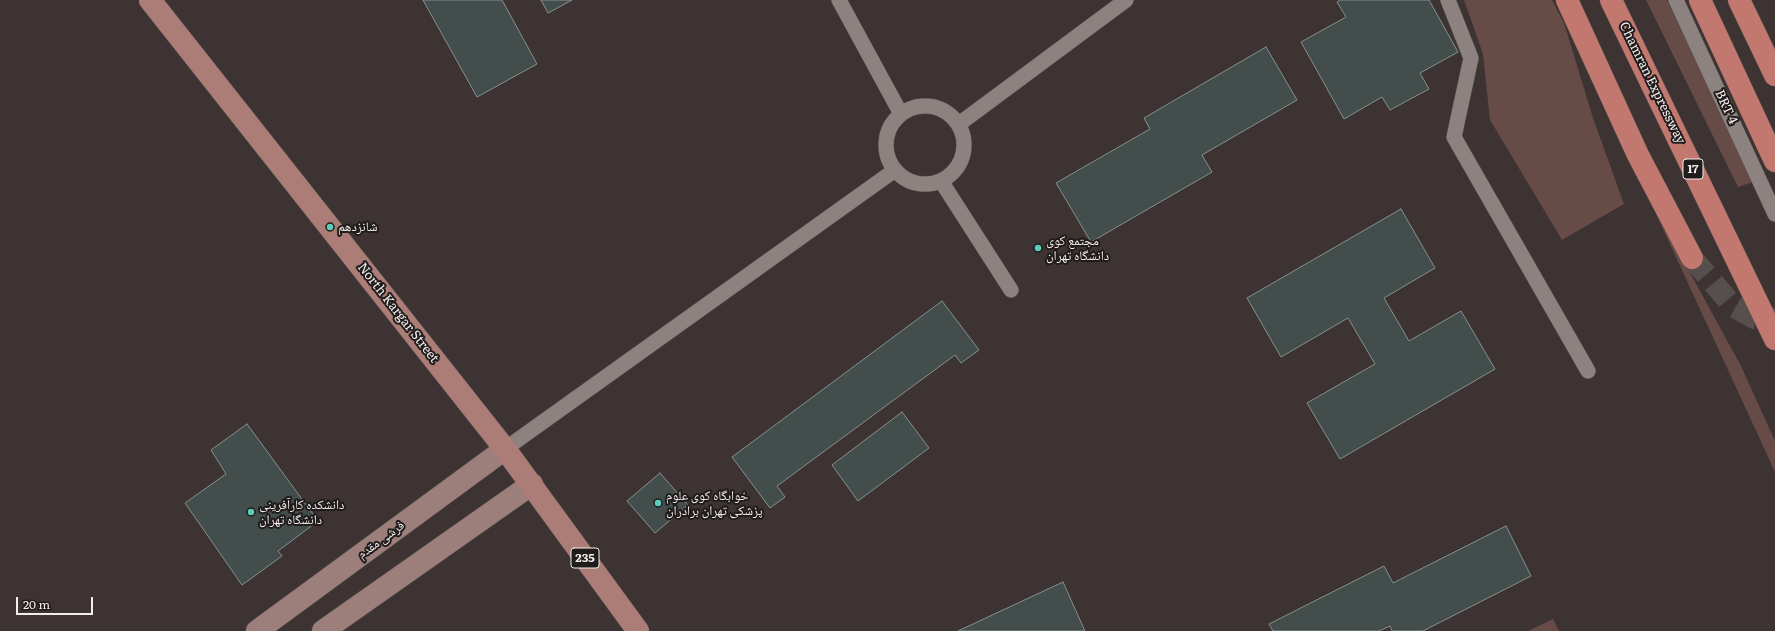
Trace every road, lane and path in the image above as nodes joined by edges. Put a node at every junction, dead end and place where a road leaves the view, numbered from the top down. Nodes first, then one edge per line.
1 (150, 0) edge
2 (840, 0) edge
3 (1126, 0) edge
4 (1448, 0) edge
5 (1567, 0) edge
6 (1612, 0) edge
7 (1676, 0) edge
8 (1700, 0) edge
9 (1739, 0) edge
10 (1775, 75) edge
11 (901, 114) junction
12 (958, 124) junction
13 (1775, 161) edge
14 (895, 170) junction
15 (941, 181) junction
16 (1775, 214) edge
17 (1692, 258) tunnel mouth
18 (1011, 290) dead end
19 (1775, 339) edge
20 (1588, 371) dead end
21 (505, 449) junction
22 (532, 484) junction
23 (256, 631) edge
24 (323, 631) edge
25 (638, 631) edge

1 - 21 main road, North Kargar Street / 235
2 - 11 lane
3 - 12 lane
4 - 20 lane
5 - 17 highway
6 - 19 highway, Chamran Expressway / 17
7 - 16 lane, BRT 4
8 - 13 highway
9 - 10 highway
11 - 12 lane
11 - 14 lane
12 - 15 lane
14 - 15 lane
14 - 21 lane
15 - 18 lane
21 - 22 main road, North Kargar Street / 235
21 - 23 street, فرشی مقدم
22 - 24 street
22 - 25 main road, North Kargar Street / 235

